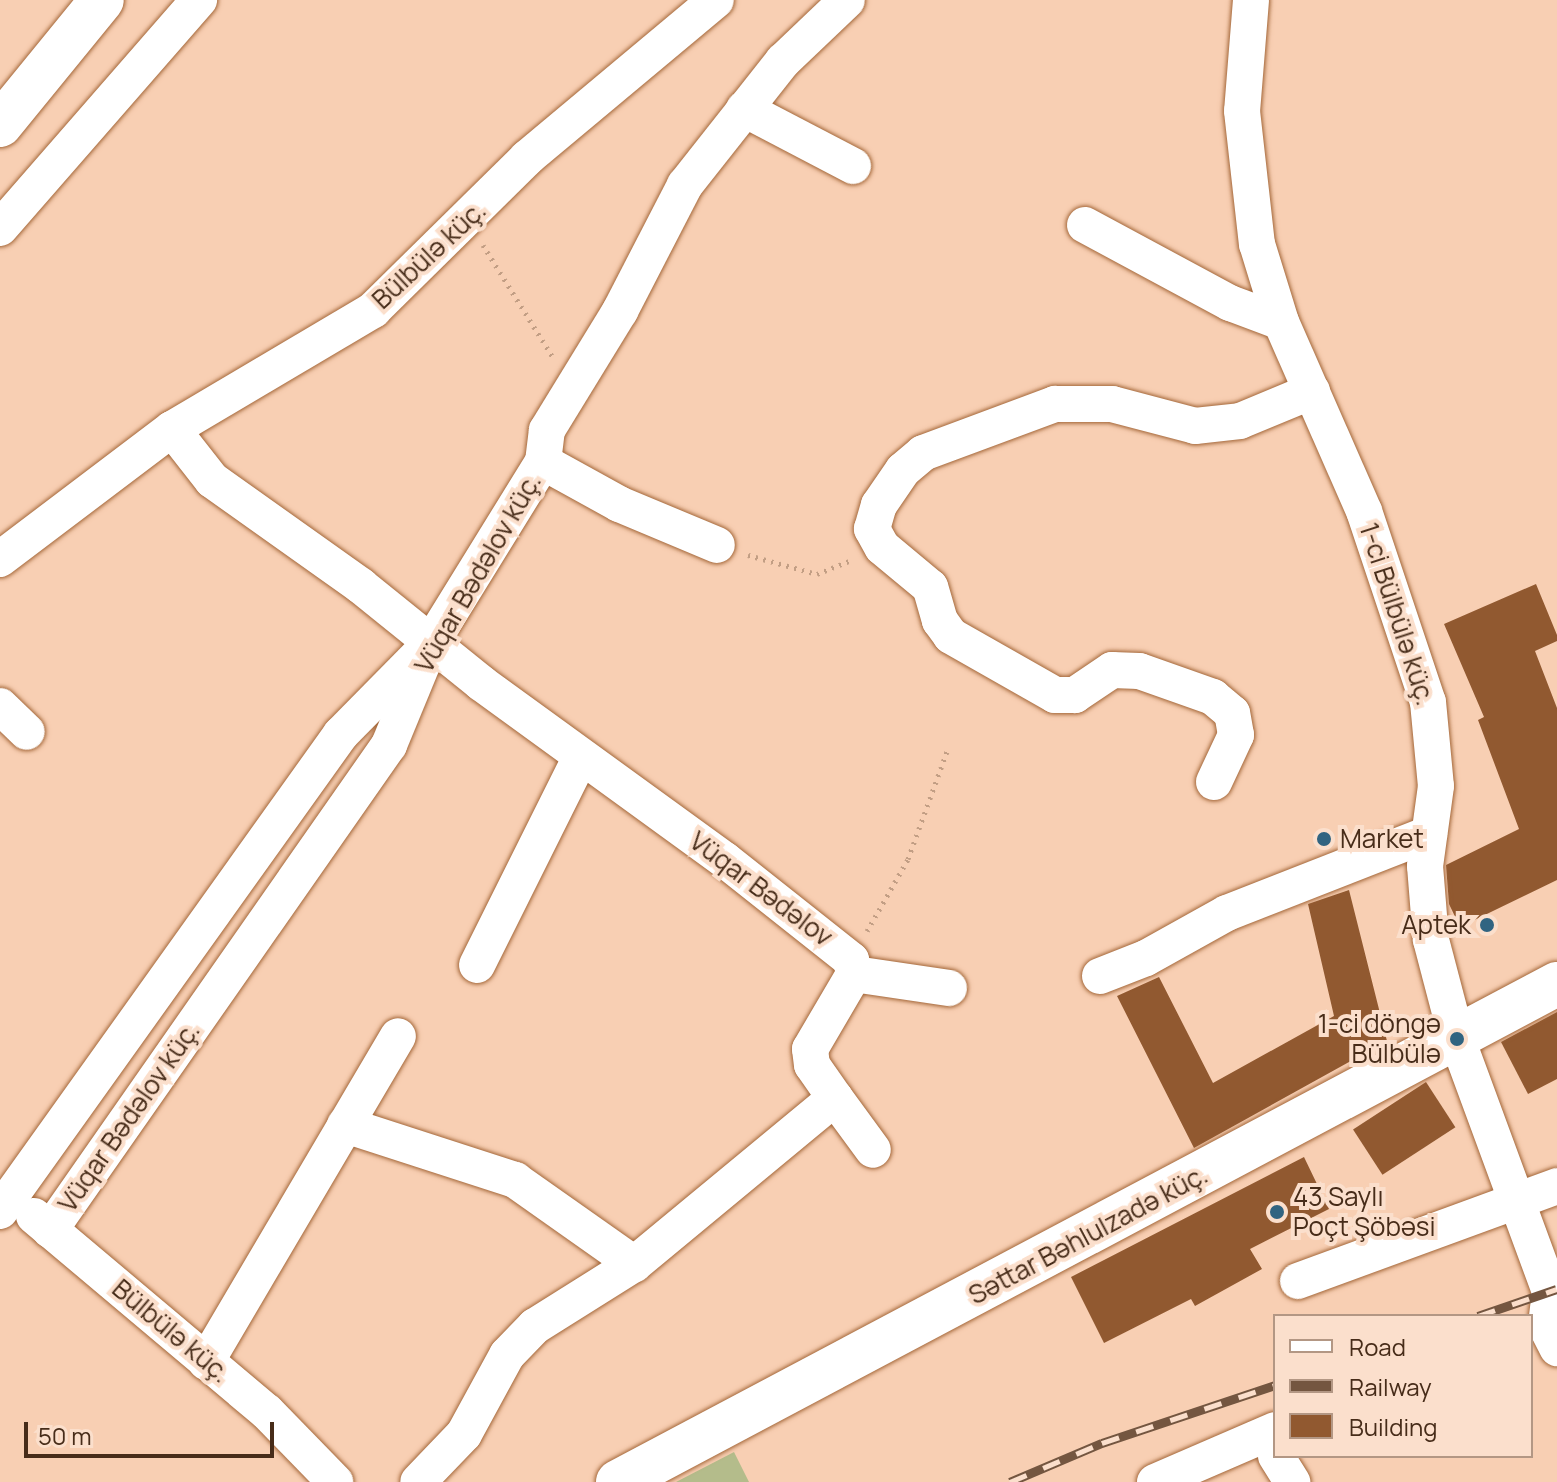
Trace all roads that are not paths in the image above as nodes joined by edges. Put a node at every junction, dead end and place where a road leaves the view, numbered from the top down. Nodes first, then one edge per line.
1 (102, 0) edge
2 (199, 0) edge
3 (716, 0) edge
4 (847, 0) edge
5 (1251, 0) edge
6 (744, 109) junction
7 (0, 125) edge
8 (853, 166) dead end
9 (1085, 225) dead end
10 (0, 228) edge
11 (1281, 322) junction
12 (1312, 391) junction
13 (172, 429) junction
14 (543, 462) junction
15 (717, 545) road end
16 (0, 559) edge
17 (431, 643) junction
18 (0, 706) edge
19 (27, 732) dead end
20 (580, 758) junction
21 (1214, 782) dead end
22 (1429, 834) junction
23 (477, 965) dead end
24 (179, 966) junction
25 (853, 967) junction
26 (1100, 976) dead end
27 (1557, 984) edge
28 (949, 988) dead end
29 (217, 992) junction
30 (398, 1036) dead end
31 (1457, 1039) junction
32 (835, 1098) junction
33 (345, 1125) junction
34 (873, 1150) dead end
35 (1557, 1186) edge
36 (5, 1199) edge
37 (1515, 1202) junction
38 (50, 1230) junction
39 (634, 1264) junction
40 (1298, 1281) dead end
41 (1548, 1332) edge
42 (206, 1362) junction
43 (1272, 1444) edge
44 (1279, 1458) edge
45 (326, 1480) edge
46 (418, 1482) edge
47 (618, 1482) edge
48 (1155, 1482) edge
49 (1292, 1482) edge

1 - 7 main road
2 - 10 street
3 - 13 street, Bülbülə küç.
4 - 6 street, Vüqar Bədəlov küç.
5 - 11 street, 1-ci Bülbülə küç.
6 - 8 street
6 - 14 street, Vüqar Bədəlov küç.
9 - 11 street
11 - 12 street, 1-ci Bülbülə küç.
12 - 21 street
12 - 22 street, 1-ci Bülbülə küç.
13 - 16 street, Bülbülə küç.
13 - 17 street, Vüqar Bədəlov
14 - 15 street
14 - 17 street, Vüqar Bədəlov küç.
17 - 20 street, Vüqar Bədəlov
17 - 24 street
17 - 29 street, Vüqar Bədəlov küç.
18 - 19 street
20 - 23 street
20 - 25 street, Vüqar Bədəlov
22 - 26 street
22 - 31 street, 1-ci Bülbülə küç.
24 - 29 street
24 - 36 street
25 - 28 street
25 - 32 street
27 - 31 main road, Səttar Bəhlulzadə küç.
29 - 38 street, Vüqar Bədəlov küç.
30 - 33 street
31 - 37 street, 1-ci Bülbülə küç.
31 - 47 main road, Səttar Bəhlulzadə küç.
32 - 34 street
32 - 39 street
33 - 39 street
33 - 42 street
35 - 37 street
36 - 38 street, Bülbülə küç.
37 - 40 street
37 - 41 street, 1-ci Bülbülə küç.
38 - 42 street, Bülbülə küç.
39 - 46 street
42 - 45 street, Bülbülə küç.
43 - 48 street
44 - 49 street

